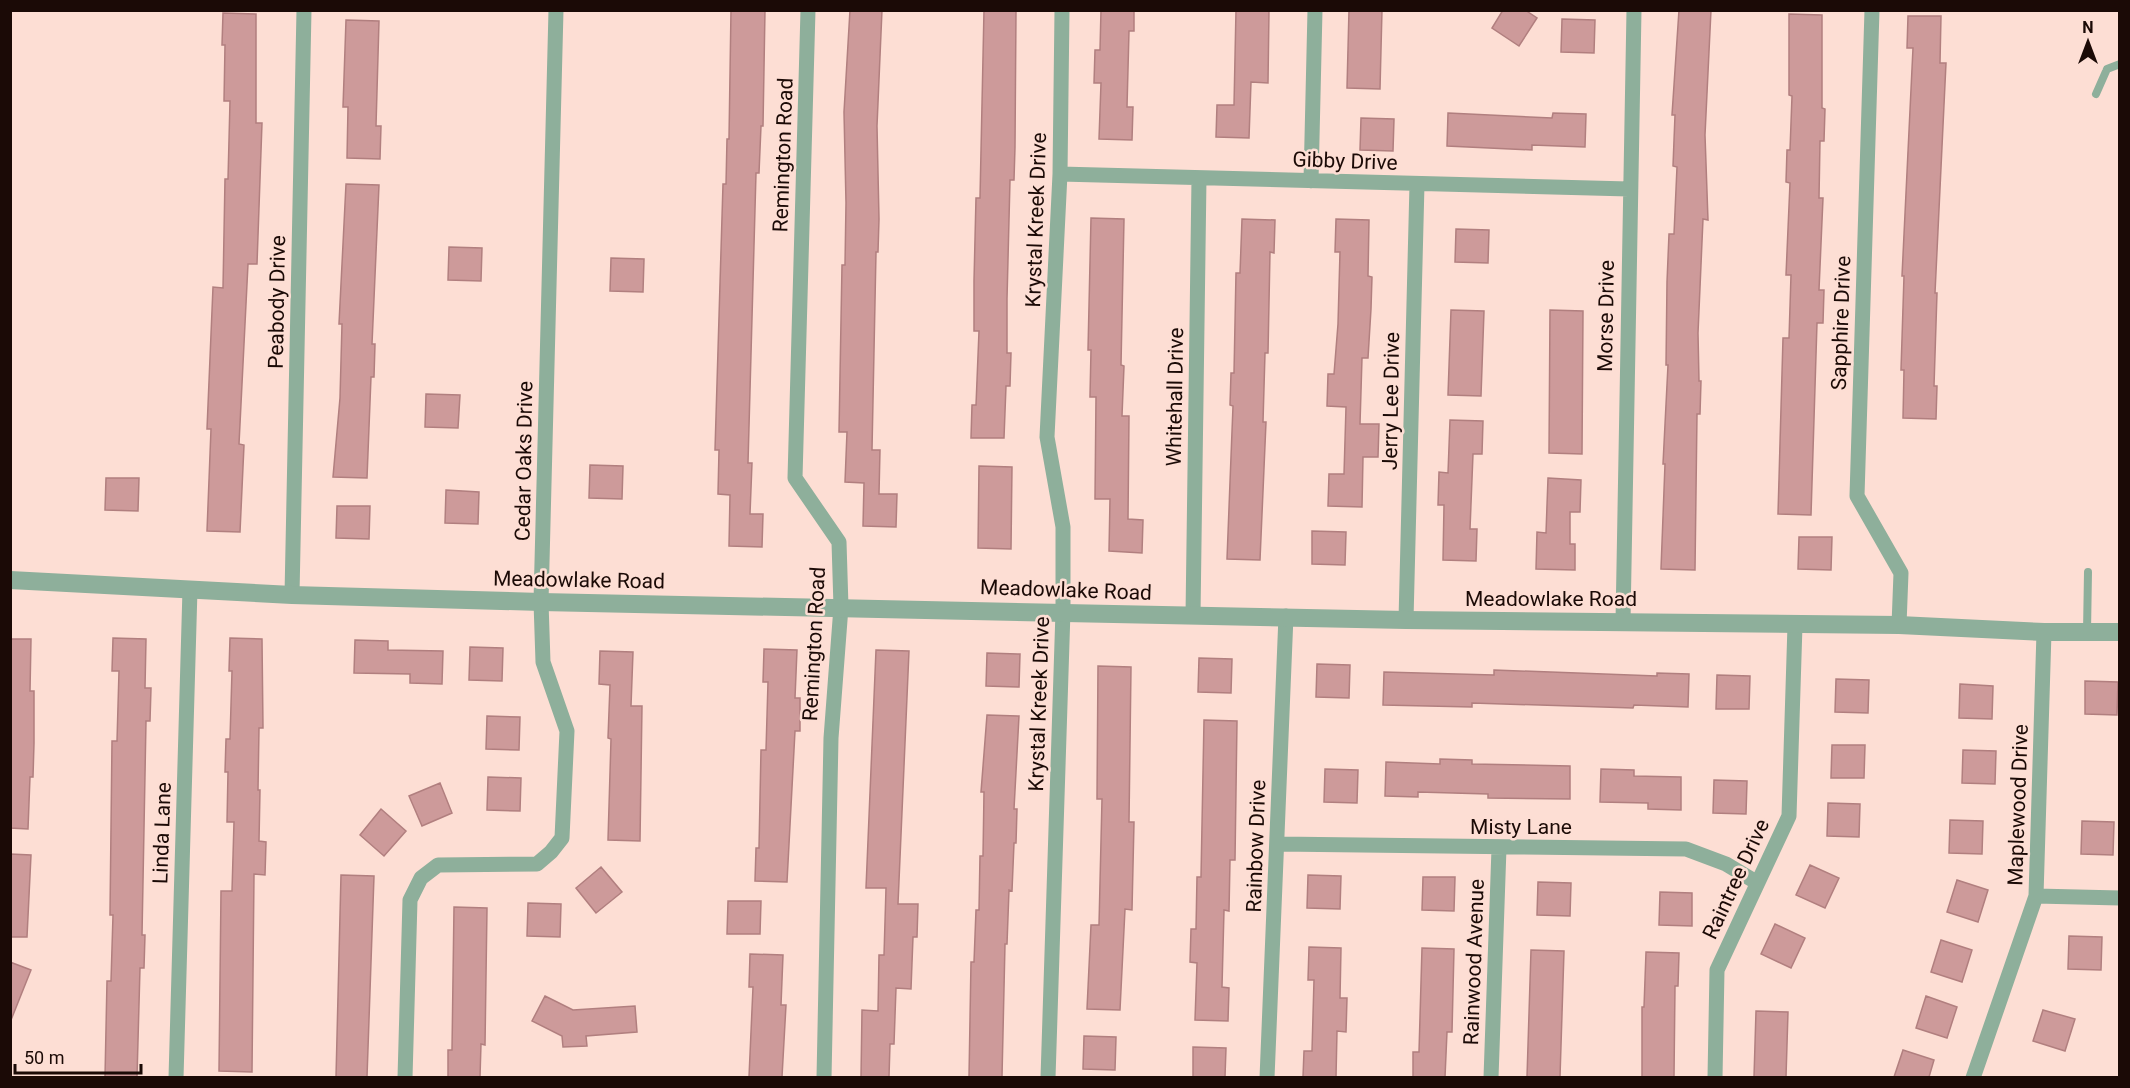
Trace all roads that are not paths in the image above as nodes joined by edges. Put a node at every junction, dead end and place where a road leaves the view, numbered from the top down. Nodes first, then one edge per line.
1 (304, 10) edge
2 (556, 10) edge
3 (808, 10) edge
4 (1062, 10) edge
5 (1315, 10) edge
6 (1634, 10) edge
7 (1872, 10) edge
8 (2120, 64) edge
9 (2096, 93) dead end
10 (1060, 174) junction
11 (1199, 178) junction
12 (1311, 181) junction
13 (1417, 183) junction
14 (1629, 189) junction
15 (2088, 572) dead end
16 (10, 580) edge
17 (190, 589) junction
18 (292, 595) junction
19 (541, 602) junction
20 (841, 607) junction
21 (1064, 611) junction
22 (1193, 616) junction
23 (1286, 616) junction
24 (1406, 620) junction
25 (1623, 622) junction
26 (1795, 625) junction
27 (1899, 625) junction
28 (2044, 632) junction
29 (2087, 632) junction
30 (2120, 632) edge
31 (1278, 844) junction
32 (1499, 848) junction
33 (1756, 882) junction
34 (2036, 896) junction
35 (2120, 898) edge
36 (176, 1077) edge
37 (405, 1077) edge
38 (824, 1077) edge
39 (1048, 1077) edge
40 (1267, 1077) edge
41 (1491, 1077) edge
42 (1715, 1077) edge
43 (1973, 1077) edge

1 - 18 street, Peabody Drive
2 - 19 street, Cedar Oaks Drive
3 - 20 street, Remington Road
4 - 10 street, Krystal Kreek Drive
5 - 12 street
6 - 14 street, Morse Drive
7 - 27 street, Sapphire Drive
8 - 9 lane
10 - 11 street, Gibby Drive
10 - 21 street, Krystal Kreek Drive
11 - 12 street, Gibby Drive
11 - 22 street, Whitehall Drive
12 - 13 street, Gibby Drive
13 - 14 street, Gibby Drive
13 - 24 street, Jerry Lee Drive
14 - 25 street, Morse Drive
15 - 29 lane
16 - 17 street, Meadowlake Road
17 - 18 street, Meadowlake Road
17 - 36 street, Linda Lane
18 - 19 street, Meadowlake Road
19 - 20 street, Meadowlake Road
19 - 37 street, Cedar Oaks Drive
20 - 21 street, Meadowlake Road
20 - 38 street, Remington Road
21 - 22 street, Meadowlake Road
21 - 39 street, Krystal Kreek Drive
22 - 23 street, Meadowlake Road
23 - 24 street, Meadowlake Road
23 - 31 street, Rainbow Drive
24 - 25 street, Meadowlake Road
25 - 26 street, Meadowlake Road
26 - 27 street, Meadowlake Road
26 - 33 street, Raintree Drive
27 - 28 street, Meadowlake Road
28 - 29 street, Meadowlake Road
28 - 34 street, Maplewood Drive
29 - 30 street, Meadowlake Road
31 - 32 street, Misty Lane
31 - 40 street, Rainbow Drive
32 - 33 street, Misty Lane
32 - 41 street, Rainwood Avenue
33 - 42 street, Raintree Drive
34 - 35 street
34 - 43 street, Maplewood Drive

